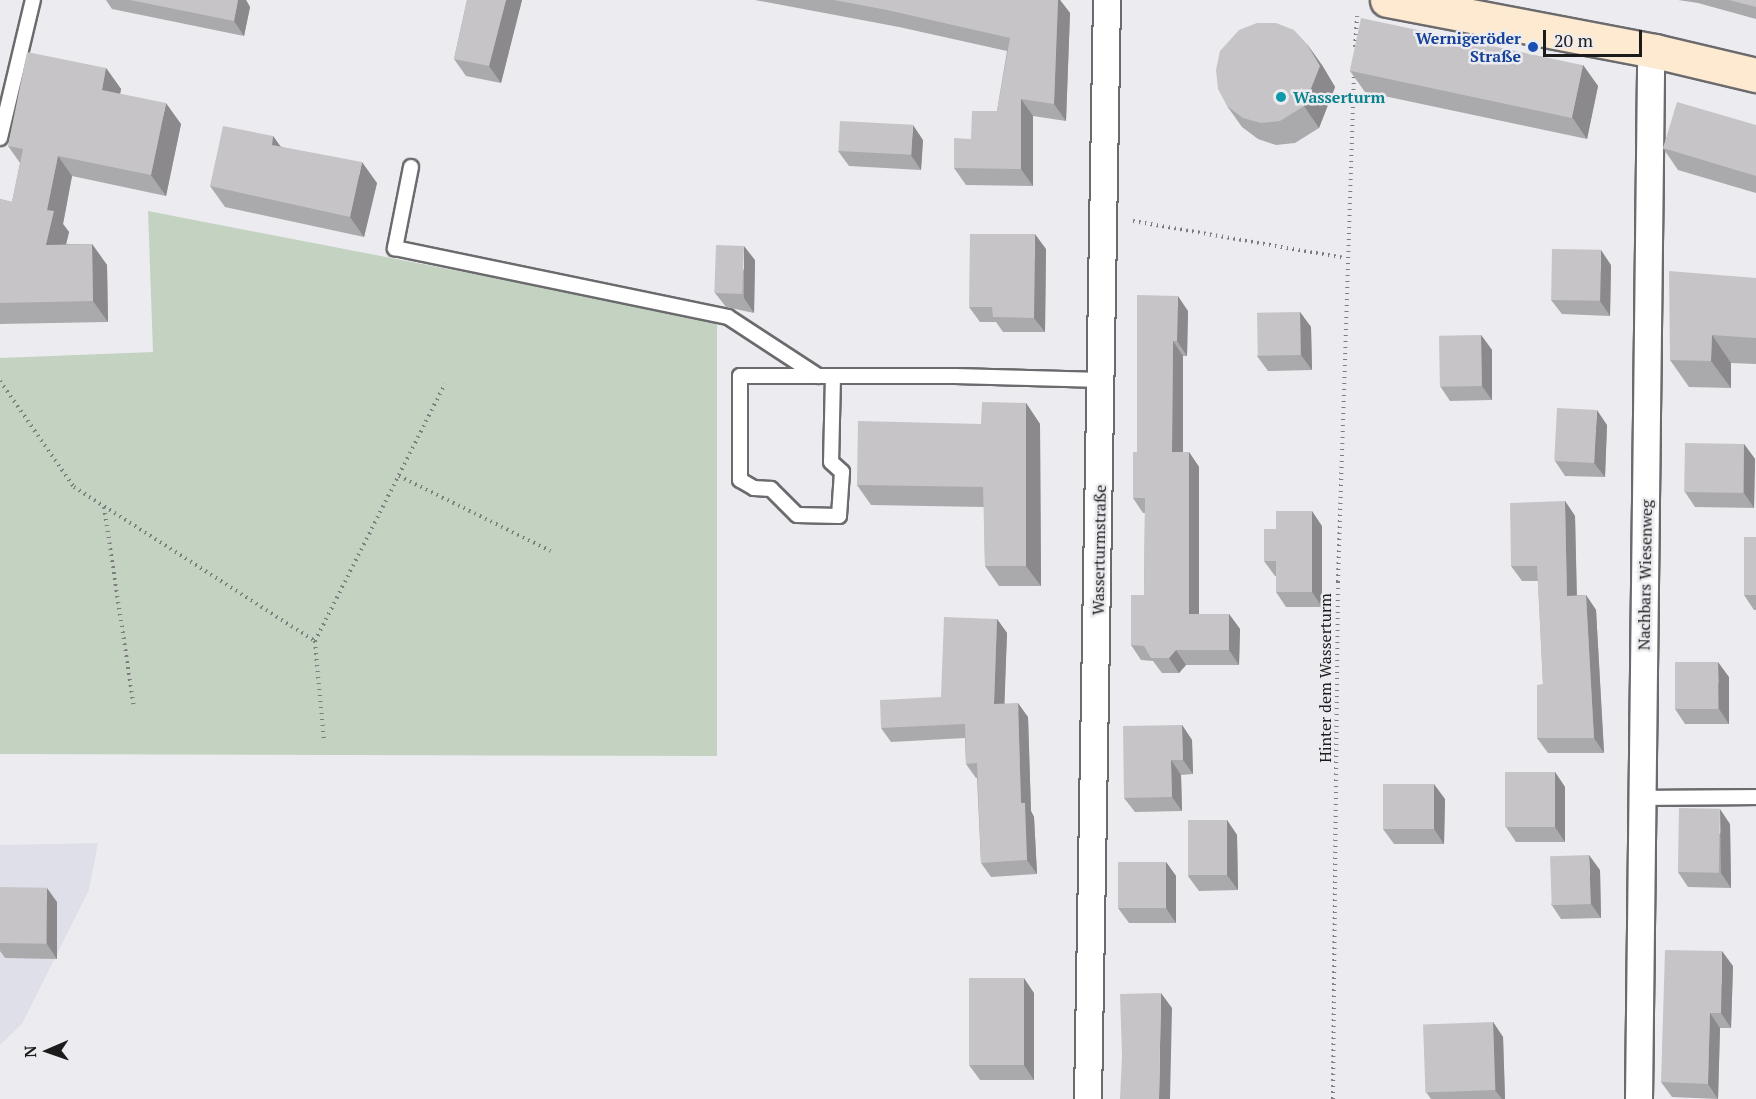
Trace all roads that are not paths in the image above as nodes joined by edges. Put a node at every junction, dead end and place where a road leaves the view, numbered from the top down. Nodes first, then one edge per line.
1 (33, 0) edge
2 (1107, 0) edge
3 (1372, 6) edge
4 (1655, 51) junction
5 (1756, 75) edge
6 (0, 138) edge
7 (411, 167) dead end
8 (818, 376) junction
9 (833, 376) junction
10 (1102, 380) junction
11 (1756, 797) edge
12 (1642, 798) junction
13 (1088, 1099) edge
14 (1639, 1099) edge

1 - 6 lane
2 - 10 street, Wasserturmstraße
3 - 4 street
4 - 5 street
4 - 12 street, Nachbars Wiesenweg
7 - 8 lane
8 - 9 lane
8 - 9 lane
9 - 10 lane
10 - 13 street, Wasserturmstraße
11 - 12 lane
12 - 14 street, Nachbars Wiesenweg

